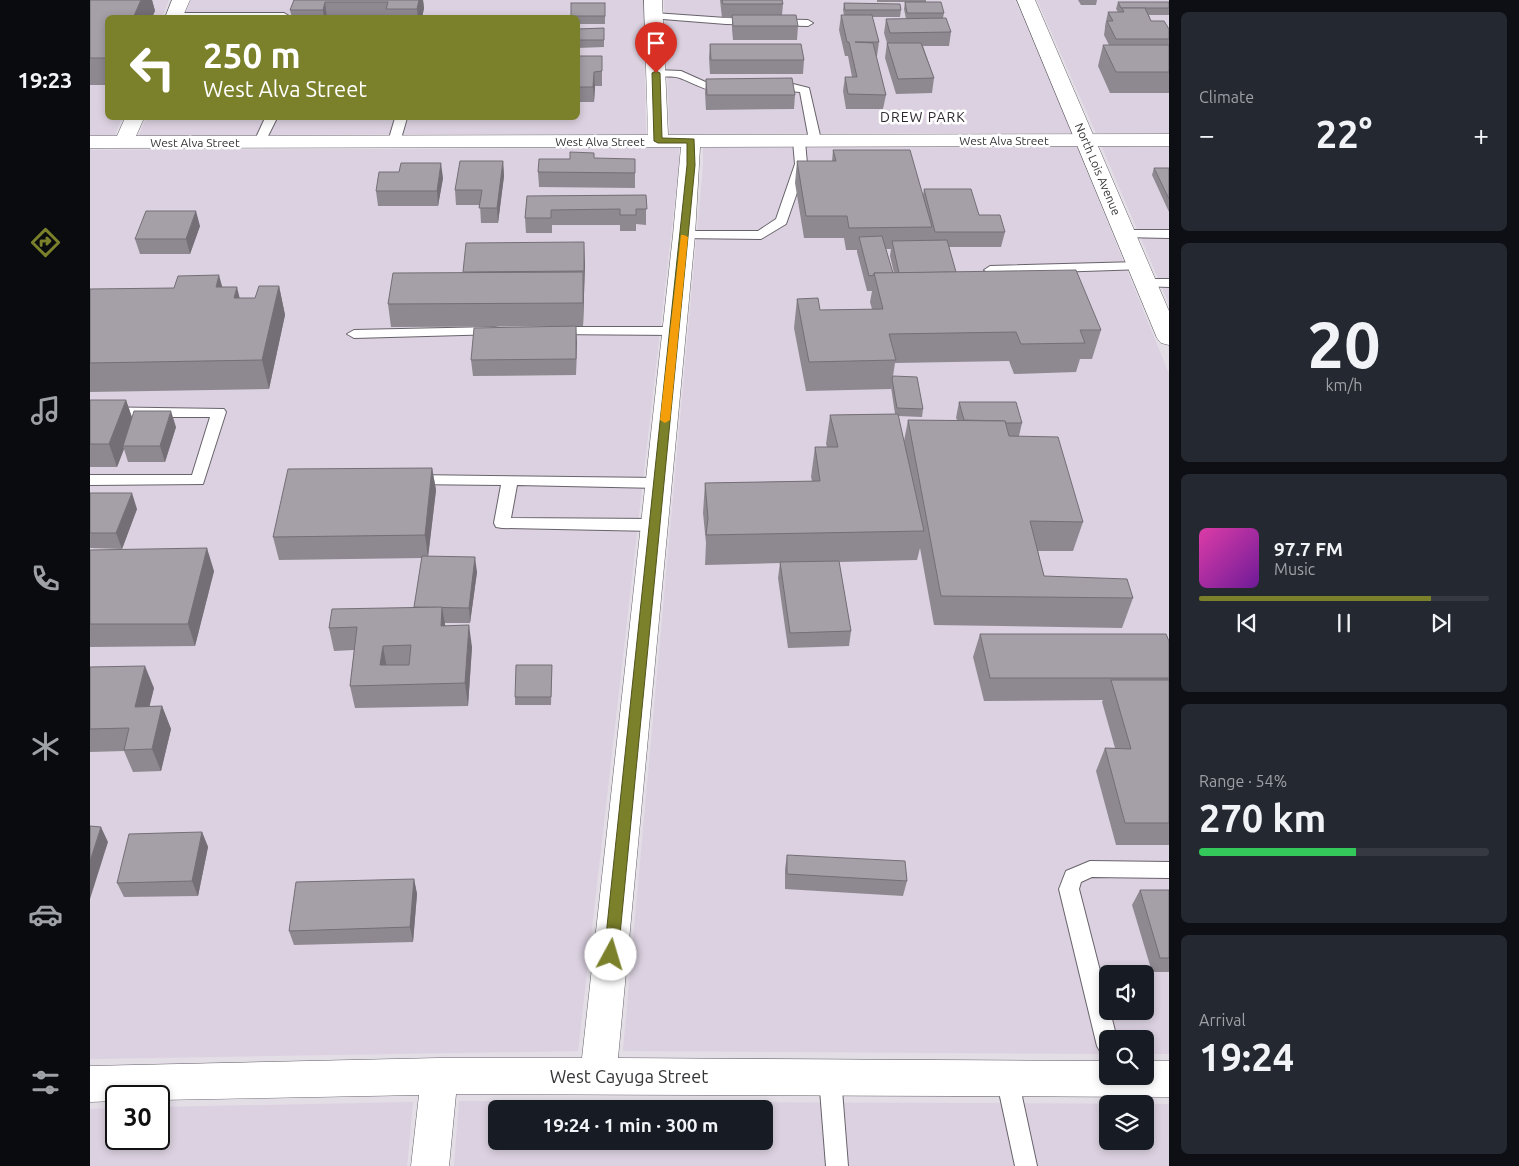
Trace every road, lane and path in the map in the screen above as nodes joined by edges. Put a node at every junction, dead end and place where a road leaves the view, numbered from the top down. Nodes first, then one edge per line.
1 (1026, 0) edge
2 (654, 8) edge
3 (176, 11) edge
4 (262, 15) edge
5 (808, 22) dead end
6 (656, 73) junction
7 (737, 87) edge
8 (765, 87) edge
9 (133, 120) edge
10 (270, 120) edge
11 (400, 120) edge
12 (1087, 140) junction
13 (1169, 140) edge
14 (658, 141) junction
15 (691, 141) junction
16 (807, 141) junction
17 (90, 142) edge
18 (124, 142) junction
19 (260, 142) junction
20 (394, 142) junction
21 (1126, 234) junction
22 (1169, 234) edge
23 (684, 235) junction
24 (990, 270) edge
25 (1143, 274) junction
26 (1169, 284) edge
27 (511, 331) edge
28 (540, 331) edge
29 (674, 331) junction
30 (354, 334) dead end
31 (1169, 338) edge
32 (90, 412) edge
33 (90, 480) edge
34 (403, 480) edge
35 (510, 480) junction
36 (658, 483) junction
37 (654, 525) junction
38 (1169, 870) edge
39 (1104, 1030) edge
40 (1099, 1068) edge
41 (1154, 1075) edge
42 (439, 1076) junction
43 (598, 1076) junction
44 (830, 1077) junction
45 (1007, 1078) junction
46 (1169, 1078) edge
47 (90, 1084) edge
48 (430, 1166) edge
49 (837, 1166) edge
50 (1026, 1166) edge

1 - 12 street, North Lois Avenue
2 - 5 lane
2 - 6 street
3 - 4 lane
6 - 7 lane
6 - 14 street
8 - 16 lane
9 - 18 street
10 - 19 lane
11 - 20 lane
12 - 13 street, West Alva Street
12 - 16 street, West Alva Street
12 - 21 street, North Lois Avenue
14 - 15 street, West Alva Street
14 - 20 street, West Alva Street
15 - 16 street, West Alva Street
15 - 23 street
16 - 23 lane
17 - 18 street, West Alva Street
18 - 19 street, West Alva Street
19 - 20 street, West Alva Street
21 - 22 lane
21 - 25 street, North Lois Avenue
23 - 29 street
24 - 25 lane
25 - 26 lane
25 - 31 street, North Lois Avenue
27 - 30 lane
28 - 29 lane
29 - 36 street
32 - 33 lane
34 - 35 lane
35 - 36 lane
35 - 37 lane
36 - 37 street
37 - 43 street
38 - 39 lane
40 - 45 street, West Cayuga Street
41 - 46 street, West Cayuga Street
42 - 43 street, West Cayuga Street
42 - 47 street, West Cayuga Street
42 - 48 street
43 - 44 street, West Cayuga Street
44 - 45 street, West Cayuga Street
44 - 49 lane
45 - 50 lane

